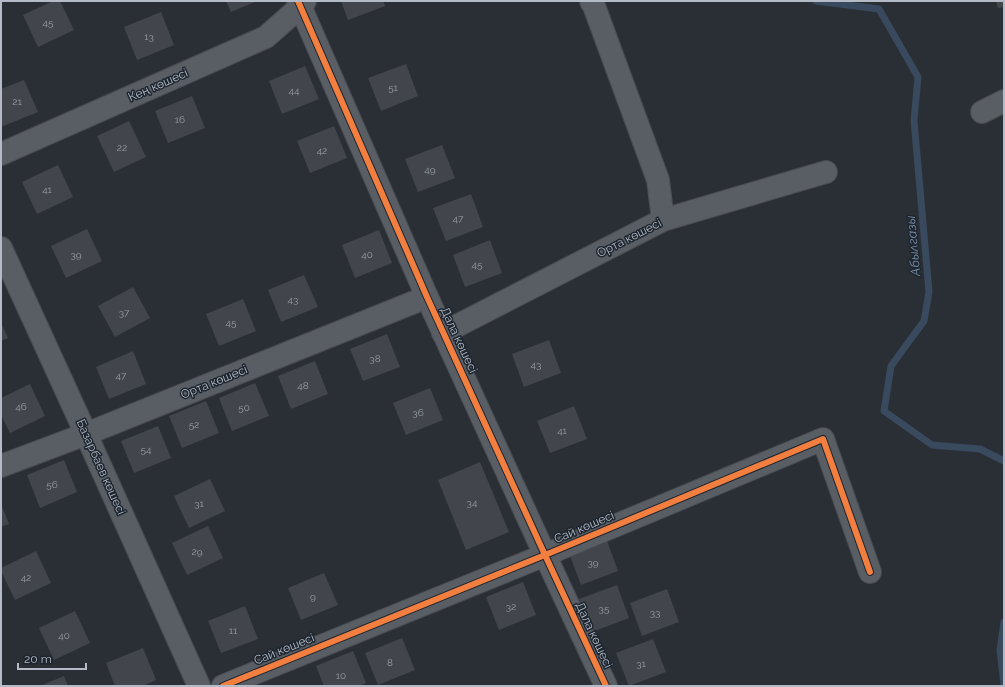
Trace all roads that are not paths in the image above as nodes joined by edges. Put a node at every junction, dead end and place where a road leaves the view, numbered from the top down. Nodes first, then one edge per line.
1 (591, 1) edge
2 (301, 3) edge
3 (1004, 101) edge
4 (982, 112) dead end
5 (1, 154) edge
6 (826, 172) dead end
7 (663, 220) junction
8 (1, 248) edge
9 (427, 297) junction
10 (443, 333) junction
11 (86, 434) junction
12 (1, 466) edge
13 (545, 555) junction
14 (870, 572) dead end
15 (199, 686) edge
16 (223, 686) edge
17 (606, 686) edge

1 - 7 street
2 - 5 street, Кең көшесі
2 - 9 street, Дала көшесі
3 - 4 street
6 - 7 street, Орта көшесі
7 - 10 street, Орта көшесі
8 - 11 street, Базарбаев көшесі
9 - 10 street, Дала көшесі
9 - 11 street, Орта көшесі
10 - 13 street, Дала көшесі
11 - 12 street, Орта көшесі
11 - 15 street, Базарбаев көшесі
13 - 14 street, Сай көшесі
13 - 16 street, Сай көшесі
13 - 17 street, Дала көшесі

